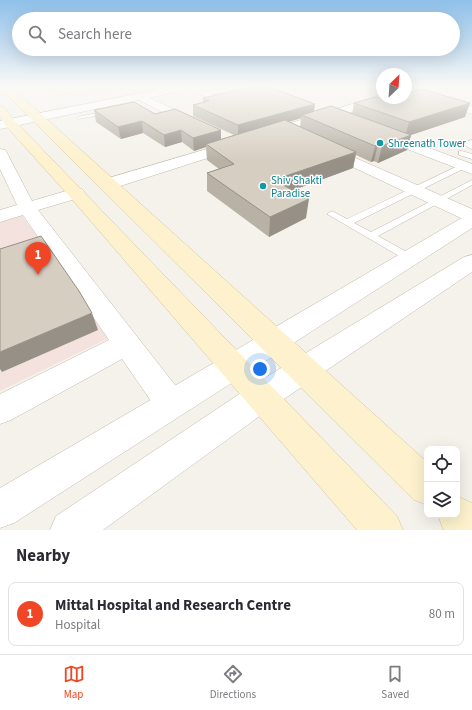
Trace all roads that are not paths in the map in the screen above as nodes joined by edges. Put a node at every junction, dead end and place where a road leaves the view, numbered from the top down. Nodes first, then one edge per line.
1 (43, 111) edge
2 (55, 111) edge
3 (109, 111) edge
4 (161, 111) edge
5 (318, 111) edge
6 (344, 111) edge
7 (330, 115) junction
8 (12, 117) edge
9 (80, 118) dead end
10 (352, 123) edge
11 (366, 128) edge
12 (284, 129) junction
13 (209, 130) edge
14 (223, 137) edge
15 (257, 138) edge
16 (0, 153) edge
17 (462, 153) dead end
18 (470, 164) edge
19 (441, 177) junction
20 (472, 182) edge
21 (108, 184) junction
22 (468, 188) edge
23 (414, 190) junction
24 (76, 193) junction
25 (437, 200) junction
26 (27, 208) junction
27 (332, 214) dead end
28 (0, 216) edge
29 (472, 216) edge
30 (472, 220) edge
31 (348, 222) junction
32 (371, 236) junction
33 (410, 258) junction
34 (472, 262) edge
35 (274, 342) junction
36 (127, 344) junction
37 (233, 366) junction
38 (304, 370) junction
39 (262, 397) junction
40 (172, 404) junction
41 (0, 410) edge
42 (424, 484) edge
43 (0, 509) edge
44 (460, 518) edge
45 (472, 529) edge
46 (70, 530) edge
47 (382, 530) edge

1 - 8 street
2 - 8 street
3 - 9 lane
4 - 13 street
5 - 7 street
6 - 7 street
7 - 10 street
7 - 12 street
8 - 21 main road
8 - 24 main road
11 - 18 street
12 - 15 street
12 - 23 street
14 - 21 street
16 - 26 street
17 - 18 lane
18 - 19 lane
19 - 22 lane
19 - 23 lane
20 - 22 lane
21 - 35 main road
22 - 25 lane
23 - 25 street
23 - 31 lane
24 - 26 street
24 - 37 main road
25 - 29 street
25 - 32 lane
26 - 28 street
26 - 36 street
27 - 31 lane
30 - 33 street
31 - 32 lane
32 - 33 lane
33 - 35 street
34 - 38 street
35 - 37 street
35 - 38 main road
36 - 40 street
36 - 41 street
37 - 39 main road
37 - 40 street
38 - 39 street
38 - 42 main road
39 - 46 street
39 - 47 main road
40 - 43 street
44 - 45 main road

